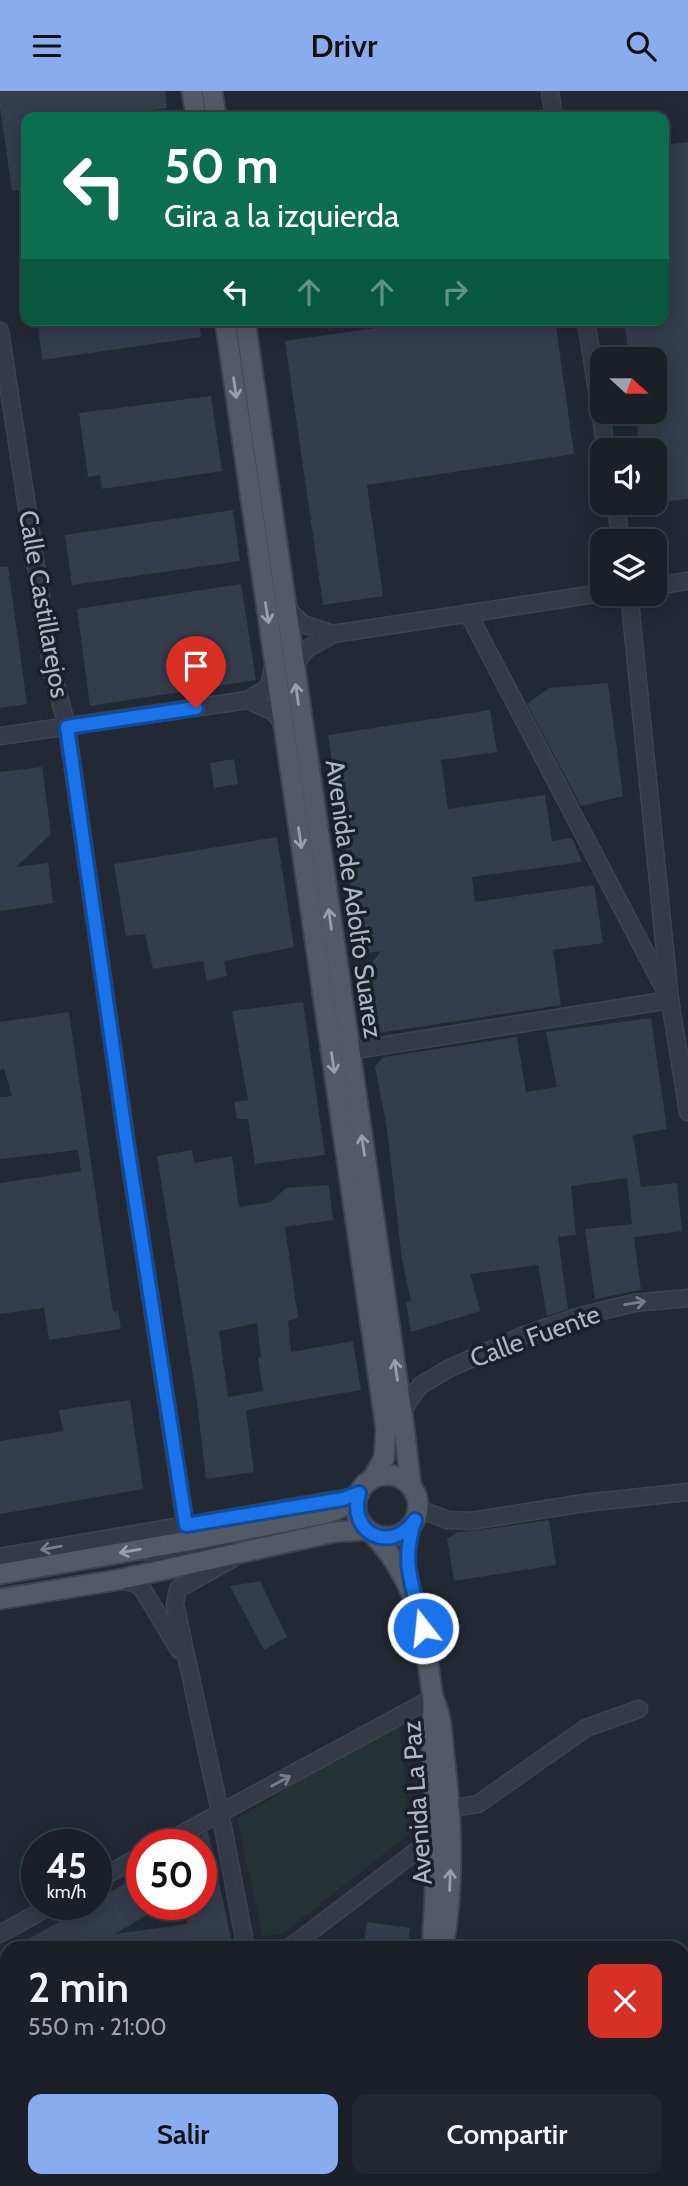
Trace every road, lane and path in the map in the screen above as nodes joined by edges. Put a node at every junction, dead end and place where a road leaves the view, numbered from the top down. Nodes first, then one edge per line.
1 (192, 91) edge
2 (212, 91) edge
3 (550, 91) edge
4 (195, 112) edge
5 (215, 112) edge
6 (553, 112) edge
7 (226, 326) edge
8 (246, 326) edge
9 (587, 326) edge
10 (0, 331) edge
11 (605, 438) edge
12 (688, 581) edge
13 (667, 584) edge
14 (590, 595) edge
15 (630, 606) edge
16 (286, 608) junction
17 (468, 613) junction
18 (333, 634) junction
19 (274, 658) junction
20 (293, 666) junction
21 (248, 700) junction
22 (283, 724) junction
23 (67, 727) junction
24 (0, 736) edge
25 (670, 1000) junction
26 (349, 1051) junction
27 (688, 1112) edge
28 (688, 1297) edge
29 (402, 1413) junction
30 (373, 1478) junction
31 (411, 1486) junction
32 (688, 1492) edge
33 (359, 1493) junction
34 (416, 1515) junction
35 (334, 1532) junction
36 (187, 1533) junction
37 (370, 1533) junction
38 (241, 1554) junction
39 (0, 1557) edge
40 (0, 1574) edge
41 (117, 1580) junction
42 (411, 1588) junction
43 (0, 1592) edge
44 (0, 1599) edge
45 (187, 1665) junction
46 (433, 1698) junction
47 (639, 1709) dead end
48 (449, 1809) junction
49 (220, 1812) junction
50 (190, 1829) edge
51 (437, 1855) junction
52 (25, 1920) edge
53 (0, 1934) edge
54 (245, 1941) edge
55 (298, 1941) edge
56 (432, 1941) edge
57 (444, 1941) edge

1 - 4 main road
2 - 5 main road
3 - 6 street
7 -> 19 main road, Avenida de Adolfo Suarez
8 - 16 main road, Avenida de Adolfo Suarez
9 - 11 street
10 - 23 street, Calle Castillarejos
12 - 13 street
14 - 17 street
15 - 25 street
16 - 18 street
16 - 20 main road, Avenida de Adolfo Suarez
17 - 18 street
17 - 25 street
18 - 20 street
19 - 21 street
19 - 22 main road, Avenida de Adolfo Suarez
26 -> 20 main road, Avenida de Adolfo Suarez
21 - 22 street
21 - 23 street
22 -> 30 main road, Avenida de Adolfo Suarez
23 - 24 street
23 - 36 street, Calle Castillarejos
25 - 26 street
25 - 27 street
29 -> 26 main road, Avenida de Adolfo Suarez
29 -> 28 street, Calle Fuente
29 - 31 main road, Avenida de Adolfo Suarez
30 - 31 main road
30 - 33 main road
31 - 34 main road
32 - 34 street
33 - 36 main road
33 - 37 main road
34 - 37 main road
34 - 42 main road, Avenida La Paz
35 - 36 street
35 - 37 main road
35 - 38 main road
36 -> 39 street
36 -> 40 main road
36 - 43 street
37 - 42 main road, Avenida La Paz
38 - 41 main road
38 - 45 street
41 - 44 main road
41 - 45 street
42 - 46 main road, Avenida La Paz
45 - 49 street
46 - 48 main road, Avenida La Paz
49 -> 46 street
46 - 51 main road, Avenida La Paz
47 - 48 street
57 -> 48 main road, Avenida La Paz
49 - 50 street
49 - 54 street
51 - 55 street
51 - 56 main road, Avenida La Paz
52 - 53 street

